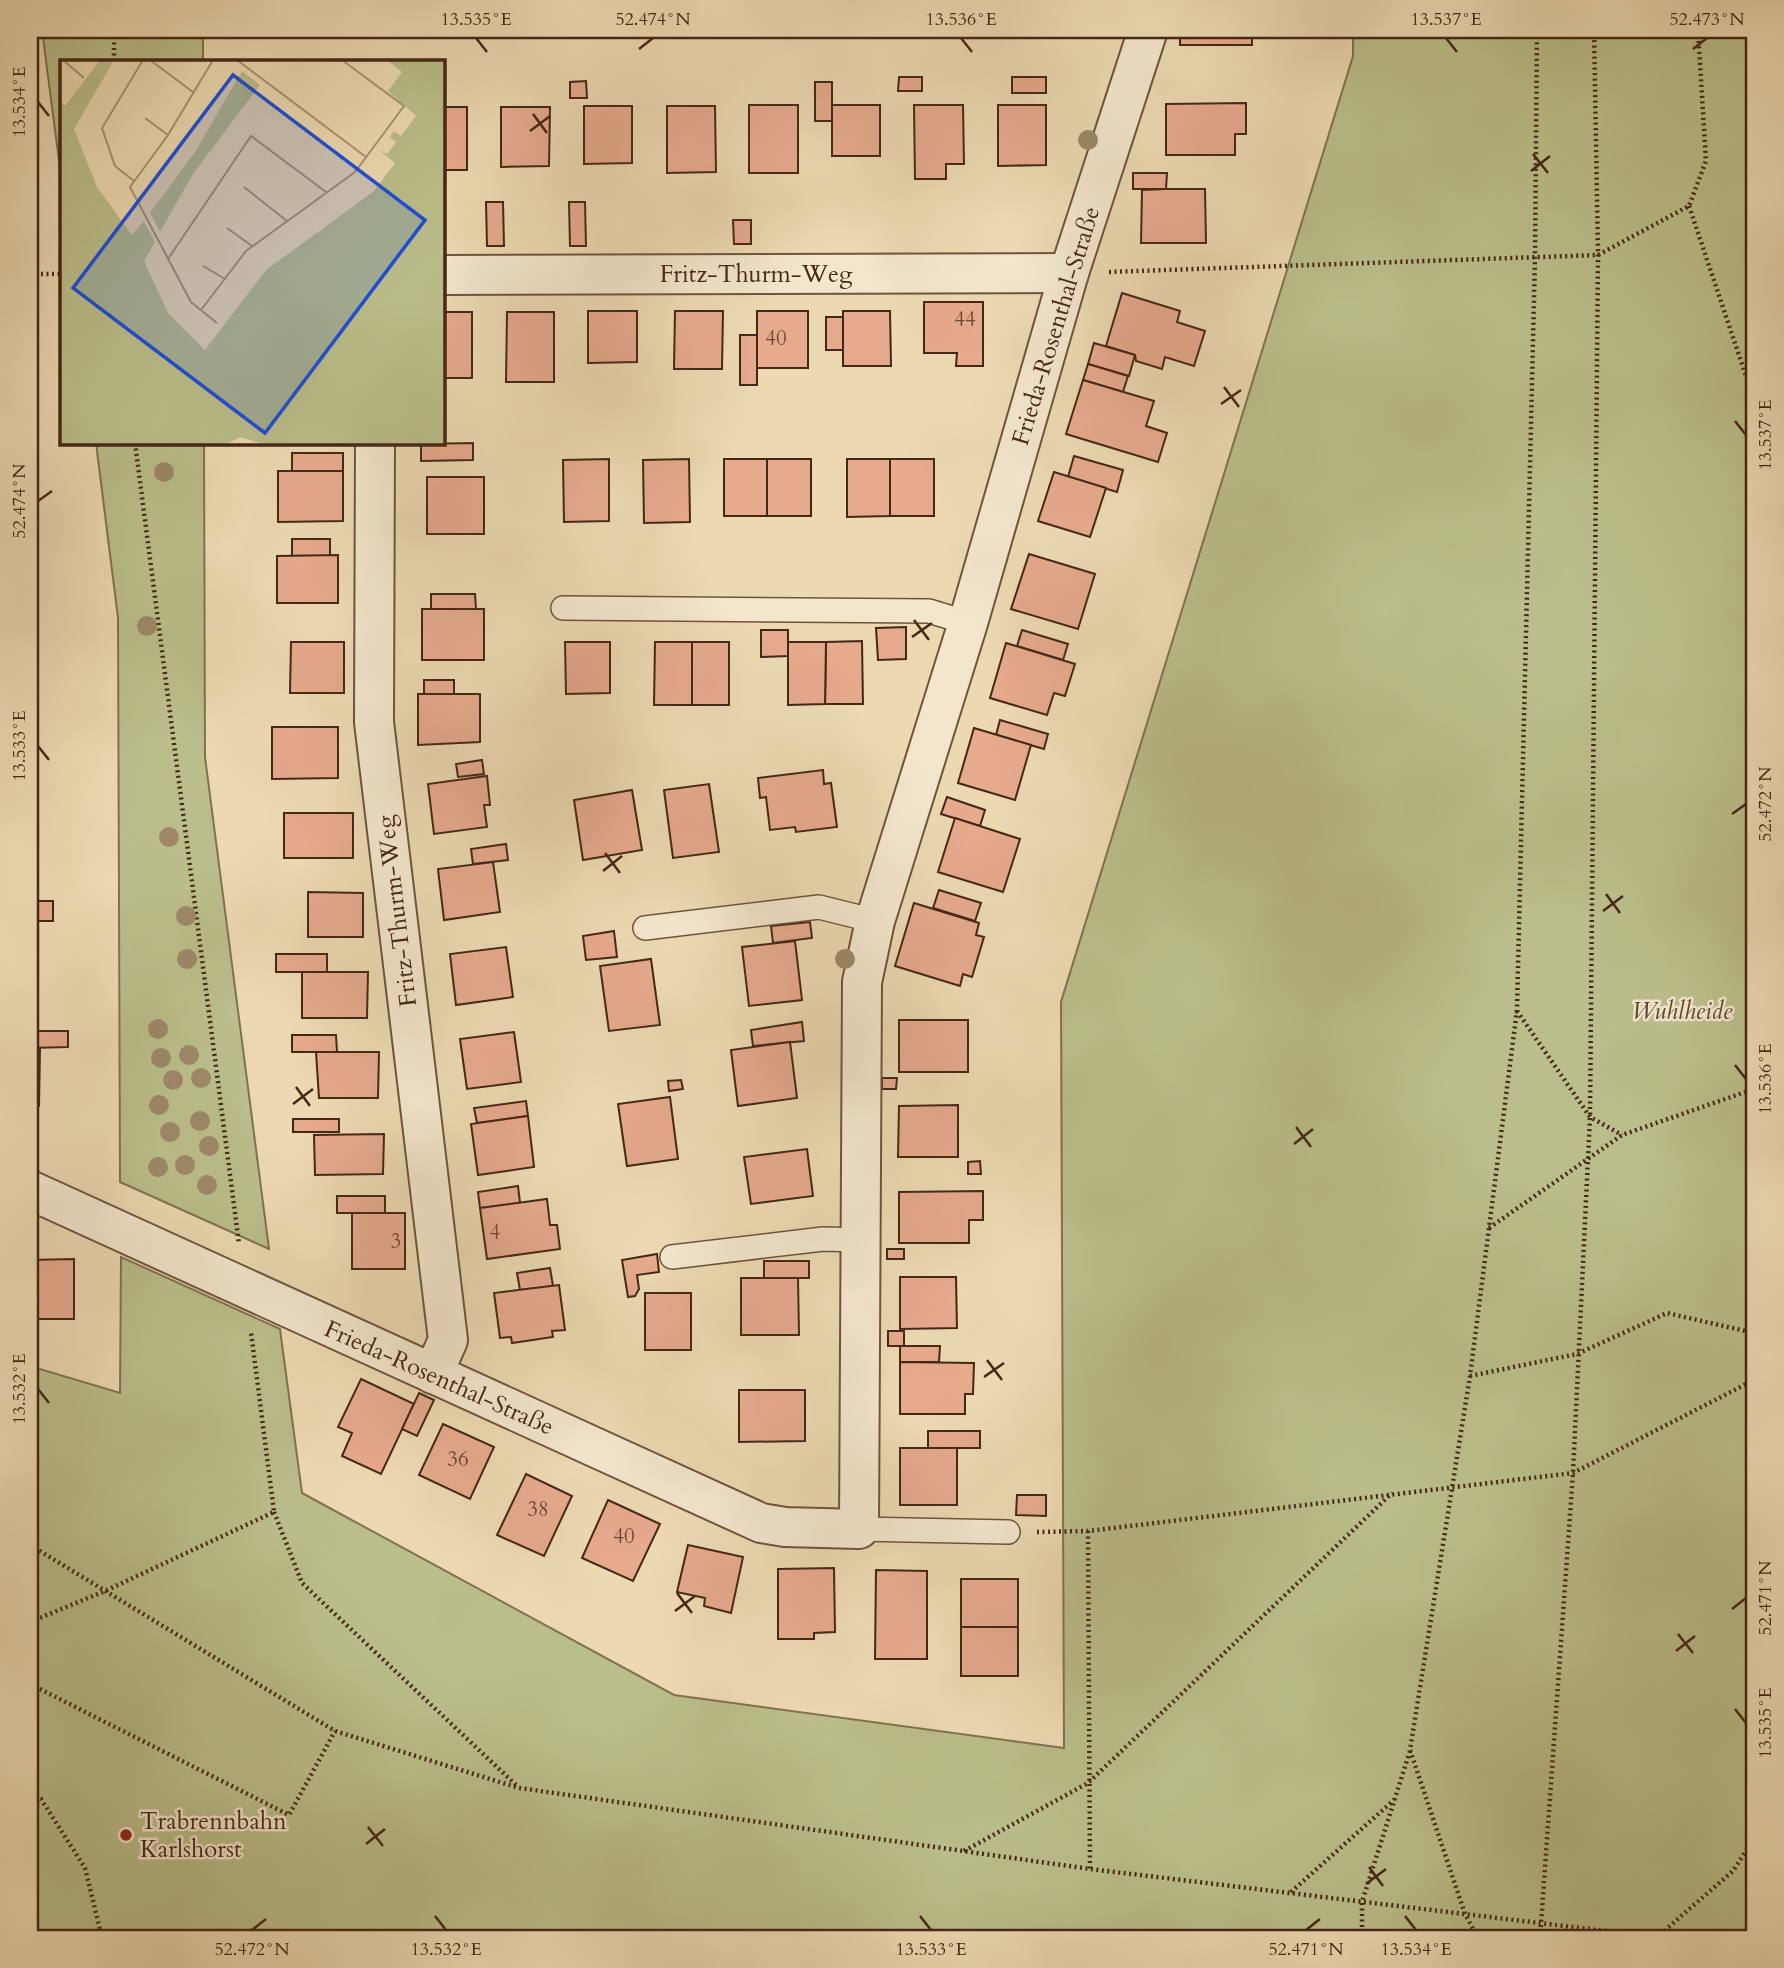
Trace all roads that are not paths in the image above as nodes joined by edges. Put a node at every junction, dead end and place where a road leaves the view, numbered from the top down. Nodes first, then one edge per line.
1 (1148, 30) edge
2 (1069, 273) junction
3 (444, 275) edge
4 (376, 444) edge
5 (564, 608) dead end
6 (968, 623) junction
7 (875, 921) junction
8 (645, 928) dead end
9 (30, 1190) edge
10 (861, 1240) junction
11 (672, 1257) dead end
12 (433, 1374) junction
13 (859, 1529) junction
14 (1009, 1532) dead end

1 - 2 street, Frieda-Rosenthal-Straße
2 - 3 street, Fritz-Thurm-Weg
2 - 6 street, Frieda-Rosenthal-Straße
4 - 12 street, Fritz-Thurm-Weg
5 - 6 lane
6 - 7 street, Frieda-Rosenthal-Straße
7 - 8 lane
7 - 10 street, Frieda-Rosenthal-Straße
9 - 12 street, Frieda-Rosenthal-Straße
10 - 11 lane
10 - 13 street, Frieda-Rosenthal-Straße
12 - 13 street, Frieda-Rosenthal-Straße
13 - 14 lane, Frieda-Rosenthal-Straße

